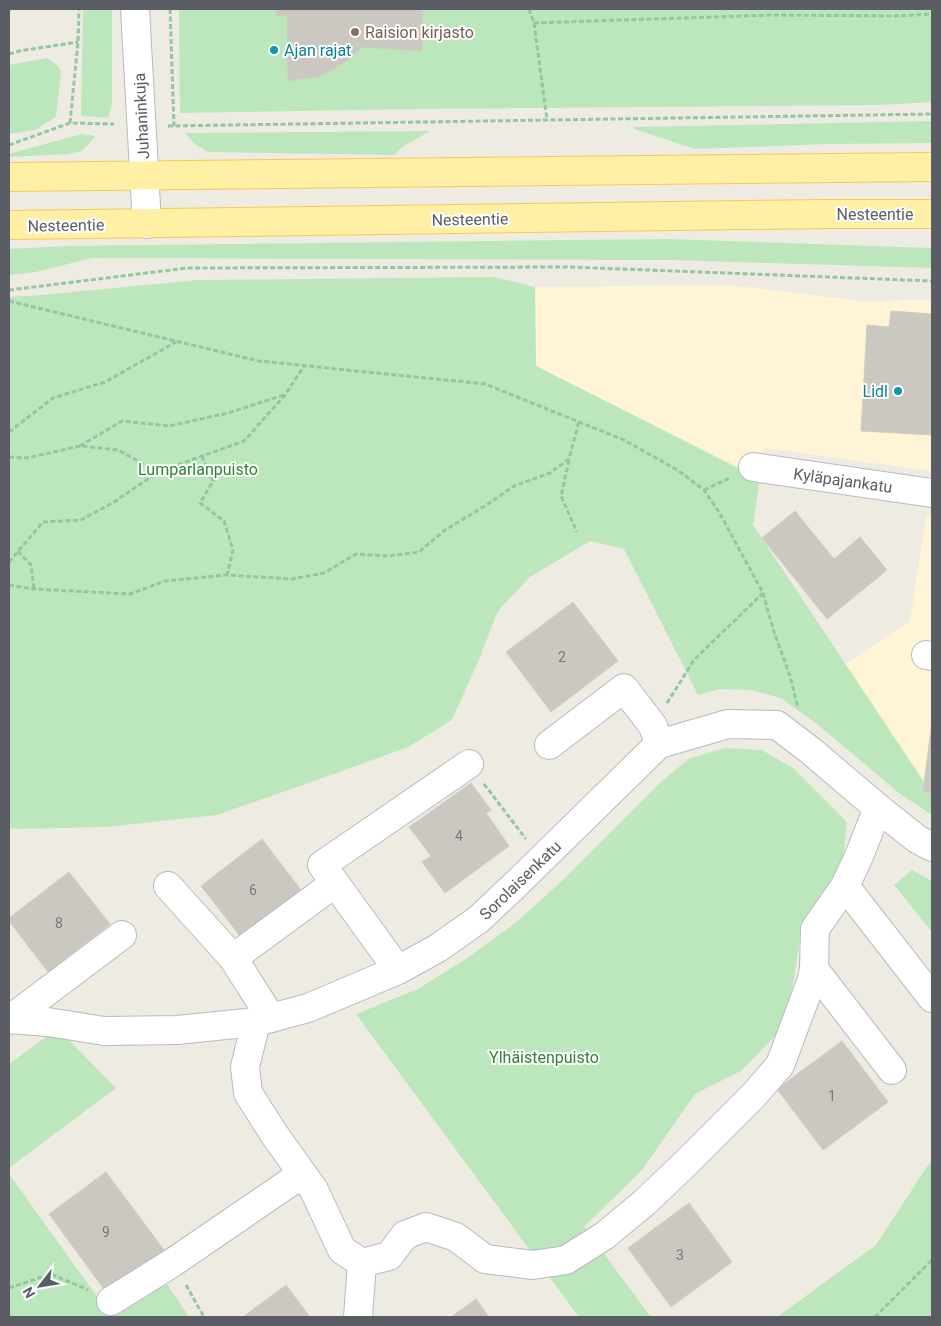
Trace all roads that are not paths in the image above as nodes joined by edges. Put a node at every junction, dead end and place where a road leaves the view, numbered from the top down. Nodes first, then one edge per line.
1 (135, 9) edge
2 (932, 167) edge
3 (144, 175) junction
4 (9, 177) edge
5 (932, 214) edge
6 (147, 224) junction
7 (9, 225) edge
8 (753, 467) dead end
9 (932, 493) edge
10 (656, 735) junction
11 (549, 745) dead end
12 (469, 764) road end
13 (878, 808) junction
14 (932, 847) edge
15 (335, 883) junction
16 (168, 886) dead end
17 (845, 886) junction
18 (122, 935) dead end
19 (233, 958) junction
20 (814, 968) junction
21 (398, 970) junction
22 (932, 998) edge
23 (9, 1018) edge
24 (264, 1020) junction
25 (892, 1070) dead end
26 (302, 1174) junction
27 (362, 1263) junction
28 (111, 1301) road end
29 (358, 1317) edge

1 - 3 street, Juhaninkuja
2 - 3 main road
3 - 4 main road
3 - 6 street, Juhaninkuja
5 - 6 main road, Nesteentie
6 - 7 main road, Nesteentie
8 - 9 street, Kyläpajankatu
10 - 11 street
10 - 13 street, Sorolaisenkatu
10 - 21 street, Sorolaisenkatu
12 - 15 street
13 - 14 street, Sorolaisenkatu
13 - 17 street
15 - 19 street
15 - 21 street
16 - 19 street
17 - 20 street
17 - 22 street
18 - 23 street
19 - 24 street
20 - 25 street
20 - 27 street
21 - 24 street, Sorolaisenkatu
23 - 24 street, Sorolaisenkatu
24 - 26 street
26 - 27 street
26 - 28 street
27 - 29 street

